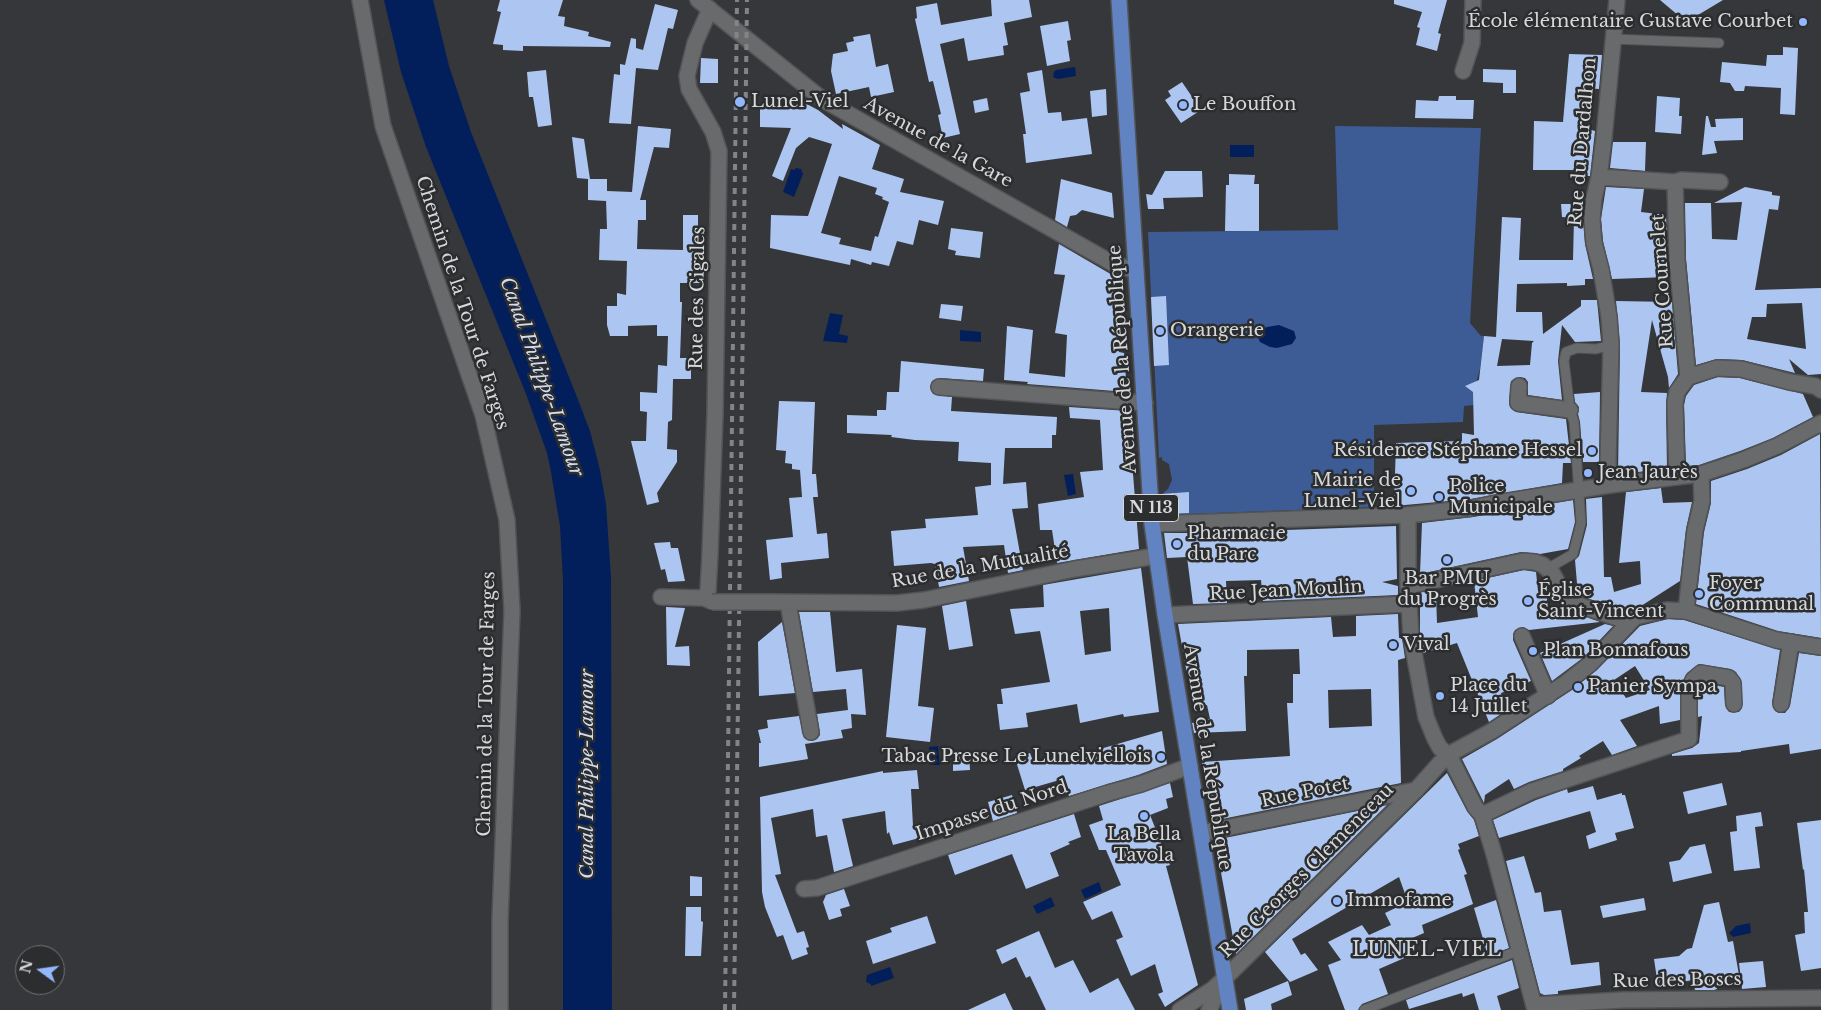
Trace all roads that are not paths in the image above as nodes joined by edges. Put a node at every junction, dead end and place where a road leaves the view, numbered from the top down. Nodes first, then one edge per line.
1 (360, 0) edge
2 (1118, 0) edge
3 (1473, 0) edge
4 (1617, 0) edge
5 (704, 5) edge
6 (1612, 39) junction
7 (1719, 42) dead end
8 (1462, 71) dead end
9 (1599, 178) junction
10 (1675, 182) junction
11 (1720, 182) dead end
12 (1136, 271) junction
13 (1611, 345) junction
14 (1688, 377) junction
15 (1519, 386) dead end
16 (939, 387) dead end
17 (1821, 390) edge
18 (1144, 403) junction
19 (1570, 410) junction
20 (1821, 423) edge
21 (1701, 474) junction
22 (1677, 477) junction
23 (1610, 485) junction
24 (1578, 491) junction
25 (1408, 515) junction
26 (1152, 524) junction
27 (1156, 556) junction
28 (1547, 569) junction
29 (1408, 586) junction
30 (660, 597) dead end
31 (708, 600) junction
32 (788, 603) junction
33 (1409, 604) junction
34 (1686, 611) junction
35 (1165, 615) junction
36 (1629, 622) junction
37 (1522, 636) dead end
38 (1791, 642) junction
39 (1821, 647) edge
40 (1548, 696) junction
41 (1734, 704) dead end
42 (1781, 704) dead end
43 (811, 732) dead end
44 (1449, 755) junction
45 (1190, 766) junction
46 (1416, 790) junction
47 (1482, 816) junction
48 (1201, 833) junction
49 (804, 889) dead end
50 (1520, 950) junction
51 (1225, 978) junction
52 (1821, 998) edge
53 (1535, 1008) edge
54 (500, 1010) edge
55 (1180, 1010) edge
56 (1209, 1010) edge
57 (1230, 1010) edge
58 (1364, 1010) edge

1 - 54 street, Chemin de la Tour de Farges
2 - 12 main road, Avenue de la République / N 113
3 - 8 street
4 - 6 street, Rue du Dardalhon
5 - 12 street, Avenue de la Gare
5 - 31 street, Rue des Cigales
6 - 7 lane
6 - 9 street, Rue du Dardalhon
9 - 10 street
9 - 13 street, Rue du Dardalhon
10 - 11 street
10 - 14 street, Rue Cournelet
12 - 18 main road, Avenue de la République / N 113
13 - 19 lane
13 - 23 street, Rue du Dardalhon
14 - 17 street
14 - 22 street
15 - 19 street
16 - 18 street
18 - 26 main road, Avenue de la République / N 113
19 - 24 lane
20 - 21 street
21 - 22 street
21 - 34 street
22 - 23 street
23 - 24 street
24 - 25 street
24 - 28 lane
25 - 26 street
25 - 29 street
26 - 27 main road, Avenue de la République / N 113
27 - 32 street, Rue de la Mutualité
27 - 35 main road, Avenue de la République / N 113
28 - 29 street
28 - 36 street
29 - 33 street
30 - 31 street, Rue de la Mutualité
31 - 32 street, Rue de la Mutualité, bridge
32 - 43 street
33 - 35 street, Rue Jean Moulin
33 - 44 street
34 - 36 street
34 - 38 street
35 - 45 main road, Avenue de la République / N 113
36 - 40 street
37 - 40 street
38 - 39 street
38 - 42 street
40 - 44 street
41 - 47 street
44 - 46 street
44 - 47 street
45 - 48 main road, Avenue de la République / N 113
45 - 49 street, Impasse du Nord
46 - 48 street, Rue Potet
46 - 51 street, Rue Georges Clemenceau
47 - 50 street
48 - 51 main road, Avenue de la République / N 113
50 - 53 street
50 - 58 lane
51 - 55 street
51 - 56 street
51 - 57 main road, Avenue de la République / N 113
52 - 53 street, Rue des Boscs

